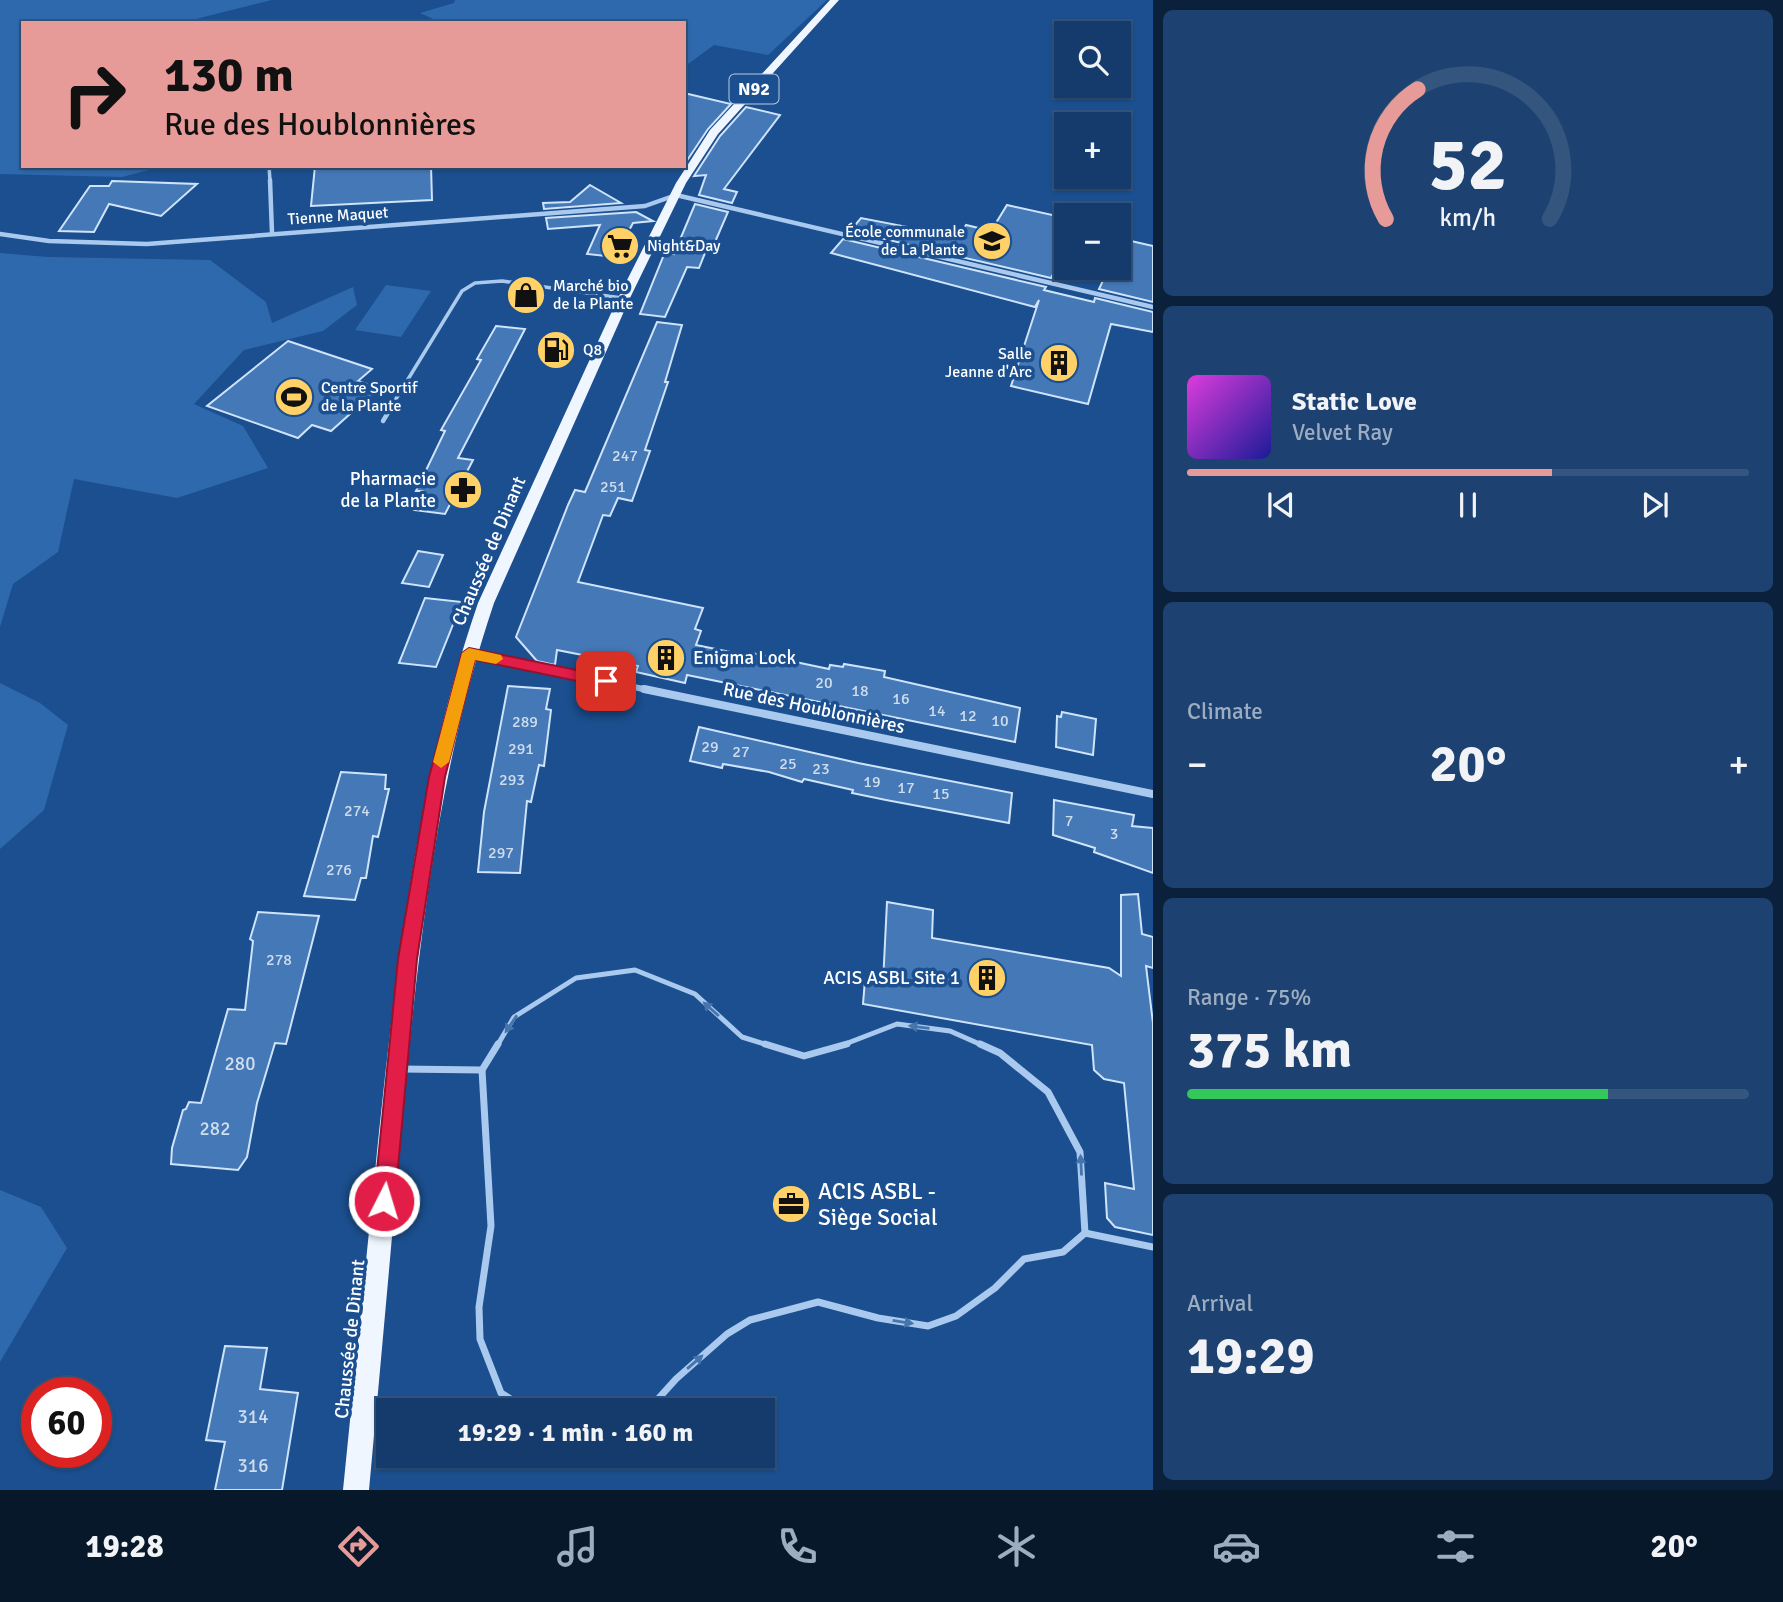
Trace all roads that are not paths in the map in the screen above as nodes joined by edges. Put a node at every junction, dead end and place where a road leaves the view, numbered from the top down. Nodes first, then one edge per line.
1 (835, 0) edge
2 (269, 168) edge
3 (676, 195) junction
4 (272, 233) junction
5 (0, 234) edge
6 (624, 299) junction
7 (1153, 307) edge
8 (383, 421) dead end
9 (469, 653) junction
10 (1153, 794) edge
11 (397, 1069) junction
12 (482, 1070) junction
13 (1085, 1233) junction
14 (1153, 1247) edge
15 (510, 1398) edge
16 (659, 1398) edge
17 (356, 1490) edge

1 - 3 main road, Chaussée de Dinant / N92
2 - 4 street
3 - 4 street, Tienne Maquet
3 - 6 main road, Chaussée de Dinant / N92
3 - 7 street
4 - 5 street, Tienne Maquet
6 - 8 lane
6 - 9 main road, Chaussée de Dinant / N92
9 - 10 street, Rue des Houblonnières
9 - 11 main road, Chaussée de Dinant / N92
11 - 12 lane
11 - 17 main road, Chaussée de Dinant / N92
13 -> 12 lane
12 - 15 lane
13 - 14 lane
16 -> 13 lane

